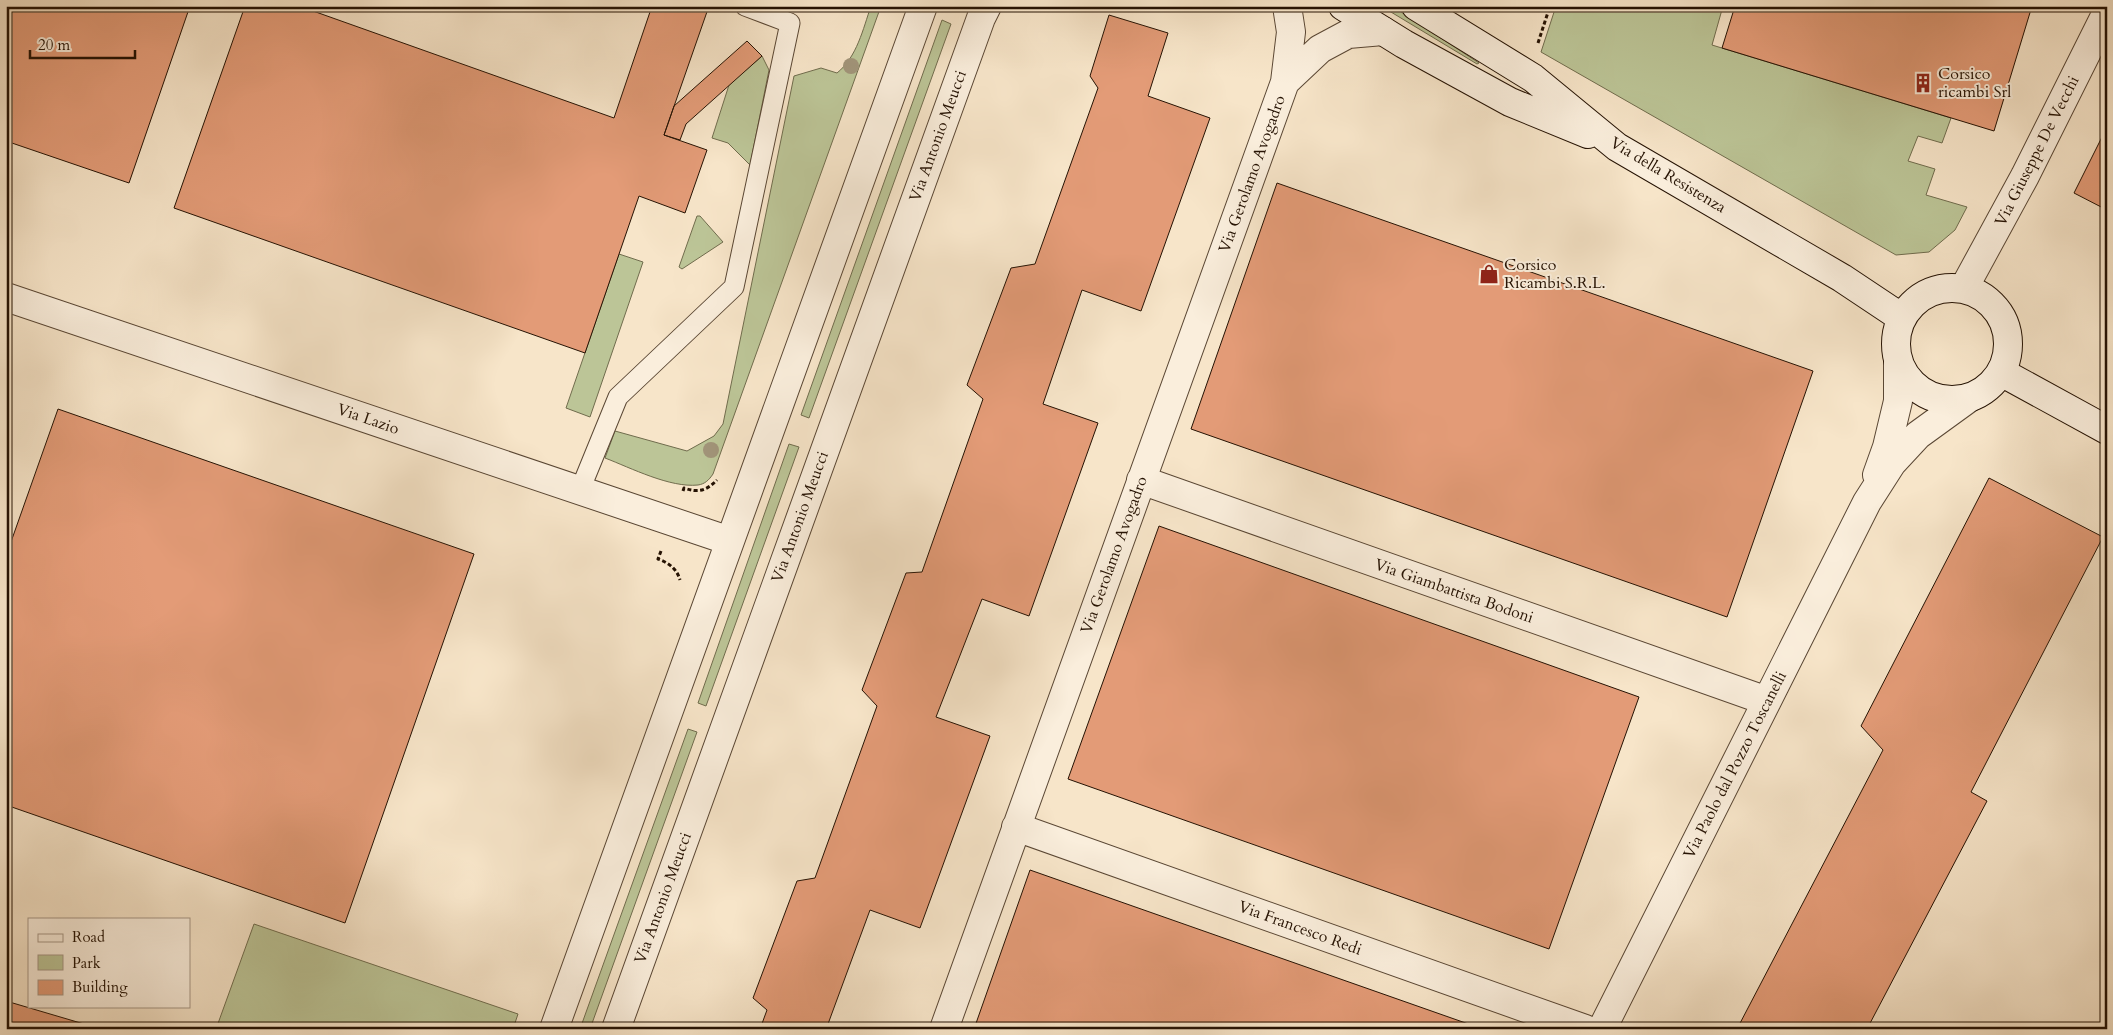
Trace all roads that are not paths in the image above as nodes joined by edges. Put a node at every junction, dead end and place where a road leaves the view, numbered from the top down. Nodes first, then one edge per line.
1 (745, 6) edge
2 (923, 6) edge
3 (987, 6) edge
4 (1287, 6) edge
5 (1343, 6) edge
6 (1416, 6) edge
7 (2107, 12) edge
8 (1434, 15) edge
9 (1383, 31) junction
10 (1285, 82) junction
11 (1617, 146) junction
12 (1964, 288) junction
13 (6, 297) edge
14 (1902, 318) junction
15 (1898, 361) junction
16 (2001, 372) junction
17 (1969, 398) junction
18 (2107, 430) edge
19 (1141, 480) junction
20 (580, 490) junction
21 (1867, 502) junction
22 (730, 541) junction
23 (1767, 701) junction
24 (1016, 826) junction
25 (554, 1029) edge
26 (616, 1029) edge
27 (944, 1029) edge
28 (1585, 1029) edge
29 (1602, 1029) edge

1 - 20 lane
2 - 22 street
3 - 26 street, Via Antonio Meucci
4 - 10 street, Via Gerolamo Avogadro
5 - 9 street
6 - 8 street, Via della Resistenza
7 - 12 street, Via Giuseppe De Vecchi
8 - 11 street, Via della Resistenza
9 - 10 street, Via Gerolamo Avogadro
9 - 11 street
10 - 19 street, Via Gerolamo Avogadro
11 - 14 street, Via della Resistenza
12 - 14 street
12 - 16 street
13 - 20 street, Via Lazio
14 - 15 street
15 - 17 street
15 - 21 street, Via Paolo dal Pozzo Toscanelli
16 - 17 street
16 - 18 street
17 - 21 street, Via Paolo dal Pozzo Toscanelli
19 - 23 street, Via Giambattista Bodoni
19 - 24 street, Via Gerolamo Avogadro
20 - 22 street, Via Lazio
21 - 23 street, Via Paolo dal Pozzo Toscanelli
22 - 25 street
23 - 29 street, Via Paolo dal Pozzo Toscanelli
24 - 27 street, Via Gerolamo Avogadro
24 - 28 street, Via Francesco Redi

